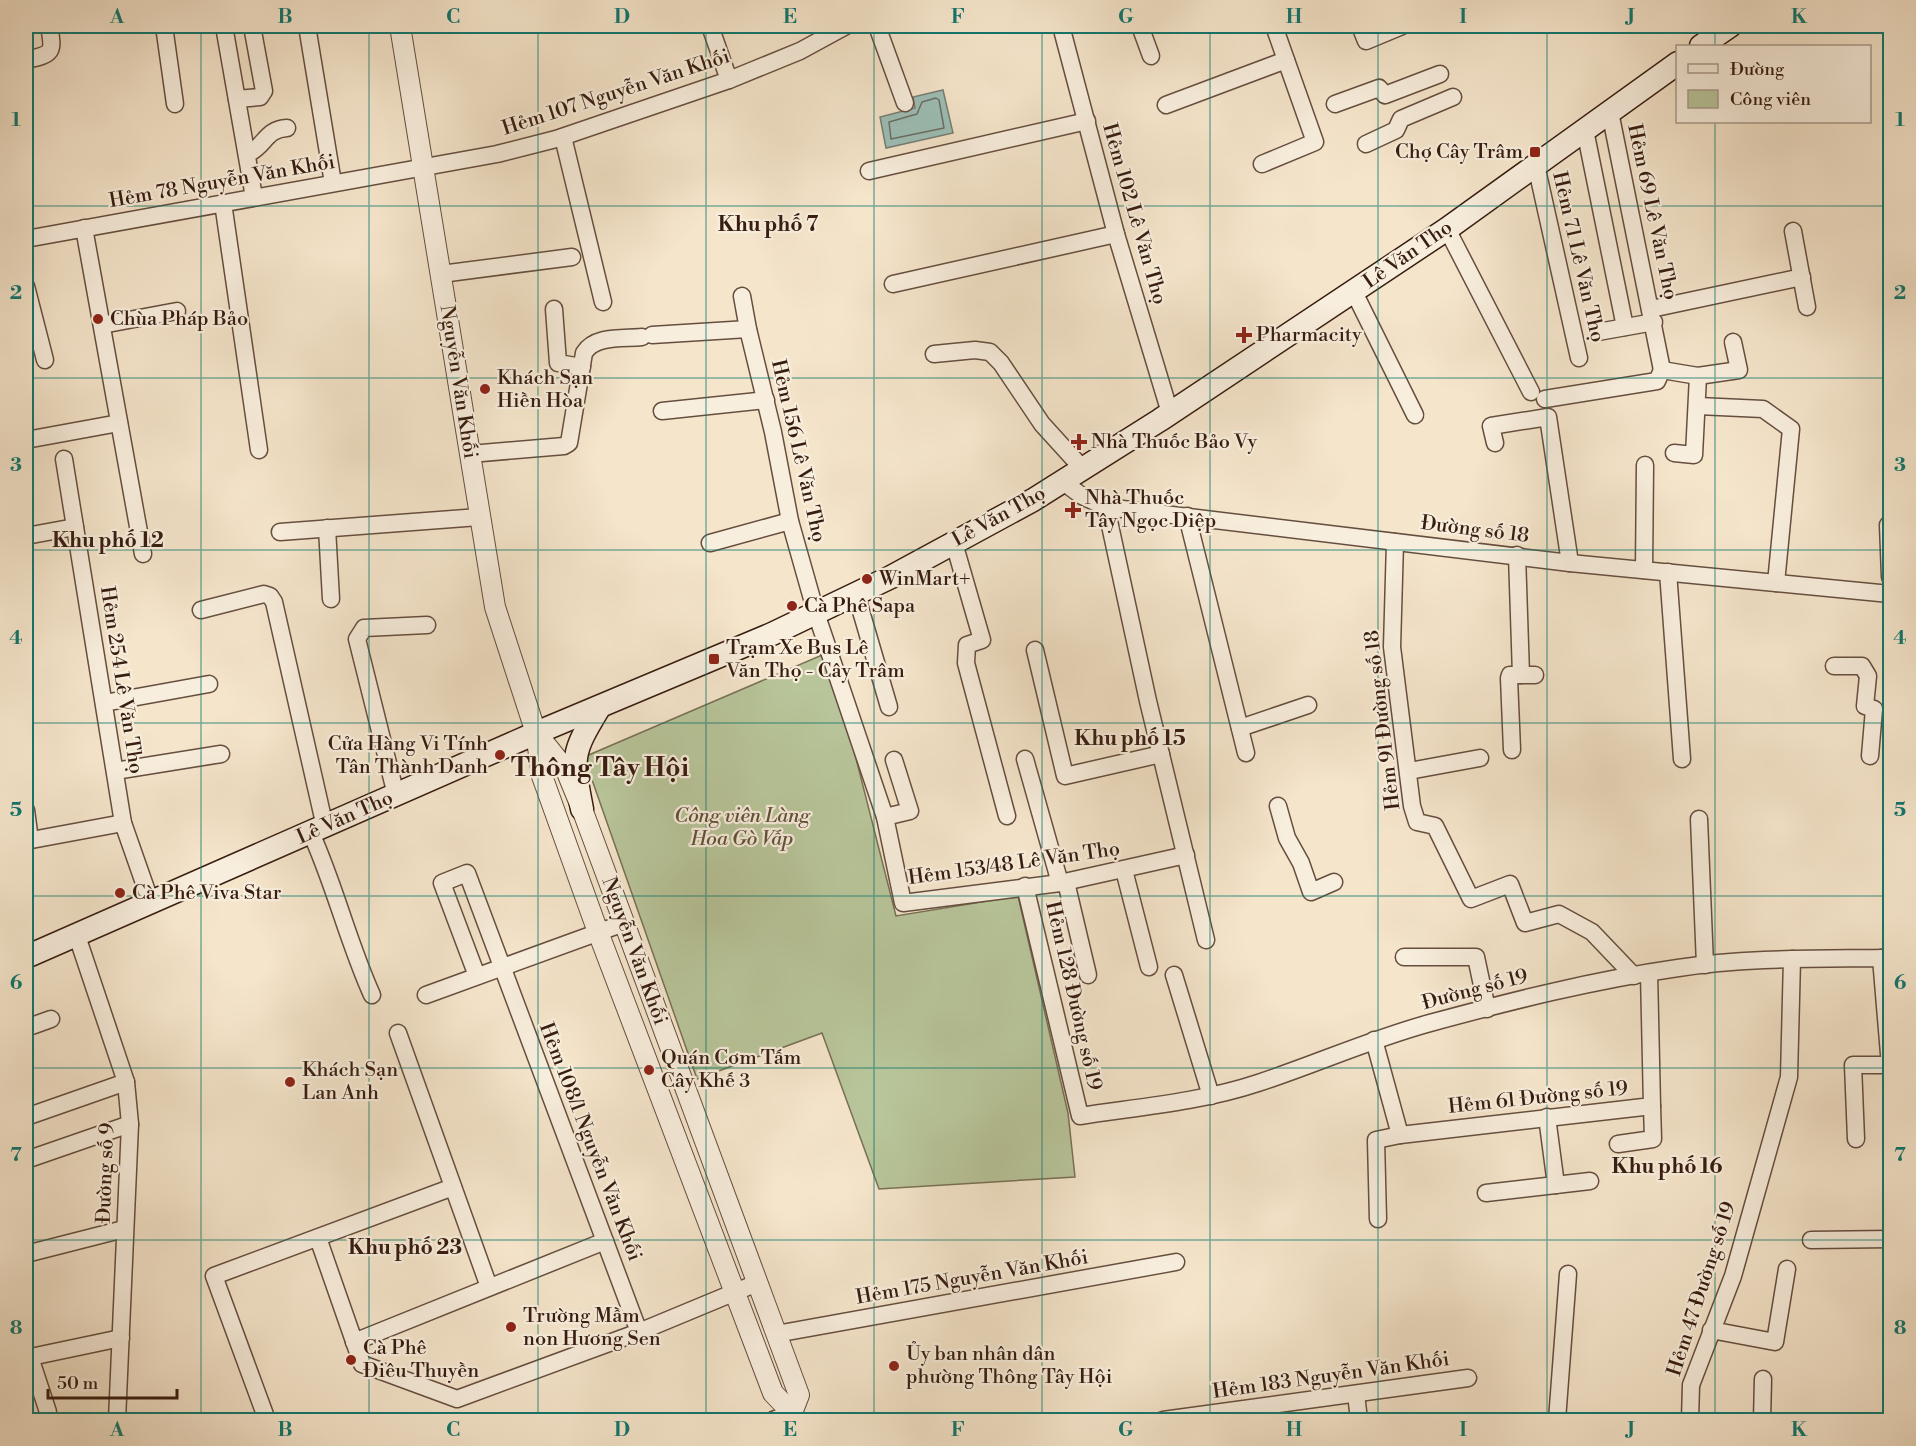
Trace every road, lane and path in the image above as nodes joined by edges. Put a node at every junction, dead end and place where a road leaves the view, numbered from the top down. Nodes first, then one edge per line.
1 (49, 26) edge
2 (164, 26) edge
3 (224, 26) edge
4 (252, 26) edge
5 (307, 26) edge
6 (400, 26) edge
7 (710, 26) edge
8 (842, 26) edge
9 (877, 26) edge
10 (1061, 26) edge
11 (1140, 26) edge
12 (1274, 26) edge
13 (1360, 26) edge
14 (1402, 26) edge
15 (1730, 26) edge
16 (1702, 45) edge
17 (1151, 56) dead end
18 (26, 60) edge
19 (1286, 60) junction
20 (1676, 64) edge
21 (1440, 74) dead end
22 (729, 80) junction
23 (1453, 97) dead end
24 (237, 99) junction
25 (175, 104) dead end
26 (905, 104) dead end
27 (1335, 104) dead end
28 (1166, 105) dead end
29 (1610, 112) junction
30 (1087, 122) junction
31 (287, 128) dead end
32 (1585, 129) junction
33 (563, 137) junction
34 (1366, 144) dead end
35 (247, 154) junction
36 (1262, 164) dead end
37 (1536, 165) junction
38 (425, 166) junction
39 (868, 171) dead end
40 (333, 183) junction
41 (254, 197) junction
42 (224, 203) junction
43 (84, 228) junction
44 (1447, 229) junction
45 (1793, 231) dead end
46 (1116, 234) junction
47 (26, 239) edge
48 (572, 257) dead end
49 (441, 274) junction
50 (1802, 277) junction
51 (893, 284) dead end
52 (26, 286) edge
53 (1354, 292) junction
54 (742, 296) dead end
55 (603, 302) dead end
56 (1808, 307) dead end
57 (554, 309) dead end
58 (177, 311) dead end
59 (1652, 315) junction
60 (102, 325) junction
61 (1625, 327) junction
62 (747, 329) junction
63 (1598, 332) dead end
64 (1733, 342) dead end
65 (934, 354) dead end
66 (1579, 358) dead end
67 (45, 360) dead end
68 (582, 367) junction
69 (1662, 370) junction
70 (1698, 376) junction
71 (766, 400) junction
72 (1698, 406) junction
73 (662, 411) dead end
74 (1170, 413) junction
75 (1415, 415) dead end
76 (119, 423) junction
77 (26, 440) edge
78 (1495, 442) dead end
79 (259, 450) dead end
80 (470, 453) junction
81 (1674, 453) dead end
82 (64, 459) dead end
83 (1645, 465) dead end
84 (1082, 468) junction
85 (1062, 482) junction
86 (1106, 507) junction
87 (1187, 516) junction
88 (479, 517) junction
89 (790, 521) junction
90 (1888, 525) dead end
91 (75, 527) junction
92 (327, 528) junction
93 (280, 532) dead end
94 (26, 536) edge
95 (1395, 542) junction
96 (710, 543) dead end
97 (954, 543) junction
98 (143, 554) dead end
99 (1517, 555) junction
100 (1570, 563) junction
101 (1644, 570) junction
102 (1668, 573) junction
103 (1890, 577) edge
104 (1776, 583) junction
105 (856, 594) junction
106 (1890, 594) edge
107 (331, 599) dead end
108 (201, 610) dead end
109 (816, 613) junction
110 (427, 625) dead end
111 (1035, 650) dead end
112 (1834, 666) dead end
113 (209, 684) dead end
114 (104, 703) junction
115 (1308, 705) dead end
116 (889, 707) dead end
117 (599, 708) junction
118 (1240, 728) junction
119 (536, 733) junction
120 (1512, 750) dead end
121 (1246, 753) dead end
122 (221, 754) dead end
123 (1161, 754) junction
124 (1870, 756) dead end
125 (1480, 758) dead end
126 (1025, 759) dead end
127 (1682, 759) dead end
128 (894, 760) dead end
129 (115, 771) junction
130 (1409, 771) junction
131 (396, 795) junction
132 (1278, 806) dead end
133 (582, 809) junction
134 (26, 810) edge
135 (1007, 816) dead end
136 (885, 818) junction
137 (1699, 819) dead end
138 (123, 823) junction
139 (318, 830) junction
140 (28, 840) edge
141 (1186, 855) junction
142 (1124, 870) junction
143 (1063, 882) junction
144 (1334, 882) dead end
145 (1025, 886) junction
146 (151, 903) junction
147 (624, 923) junction
148 (597, 933) junction
149 (77, 936) junction
150 (1206, 940) dead end
151 (26, 957) edge
152 (1404, 957) dead end
153 (1886, 958) edge
154 (1792, 959) junction
155 (1705, 965) junction
156 (502, 967) junction
157 (1149, 967) dead end
158 (1088, 975) dead end
159 (1174, 975) dead end
160 (1641, 975) junction
161 (477, 976) junction
162 (372, 994) dead end
163 (426, 995) dead end
164 (1487, 1008) junction
165 (51, 1018) dead end
166 (26, 1028) edge
167 (398, 1033) dead end
168 (1374, 1040) junction
169 (1890, 1065) edge
170 (126, 1082) junction
171 (1211, 1096) junction
172 (1652, 1106) junction
173 (1080, 1116) joint
174 (26, 1117) edge
175 (1547, 1117) junction
176 (130, 1124) junction
177 (1400, 1135) junction
178 (1856, 1139) dead end
179 (1618, 1144) dead end
180 (26, 1158) edge
181 (1590, 1181) dead end
182 (1556, 1185) junction
183 (453, 1187) junction
184 (1485, 1193) dead end
185 (1378, 1219) dead end
186 (124, 1229) junction
187 (318, 1238) junction
188 (1890, 1239) edge
189 (1811, 1240) dead end
190 (605, 1241) junction
191 (26, 1254) edge
192 (1176, 1262) dead end
193 (1787, 1269) dead end
194 (1568, 1274) dead end
195 (758, 1283) junction
196 (489, 1287) junction
197 (735, 1293) junction
198 (1712, 1330) junction
199 (639, 1332) junction
200 (776, 1334) junction
201 (121, 1338) junction
202 (354, 1342) junction
203 (28, 1358) edge
204 (1468, 1378) dead end
205 (1763, 1379) dead end
206 (1356, 1394) junction
207 (48, 1412) dead end
208 (794, 1417) edge
209 (117, 1420) edge
210 (267, 1420) edge
211 (773, 1420) edge
212 (1164, 1420) edge
213 (1359, 1420) edge
214 (1557, 1420) edge
215 (1690, 1420) edge
216 (1762, 1420) edge

1 - 18 street
2 - 25 street
3 - 24 street
4 - 24 street
5 - 40 street
6 - 38 street, Nguyễn Văn Khối
7 - 22 street
8 - 22 street, Hẻm 107 Nguyễn Văn Khối
9 - 26 street
10 - 30 street, Hẻm 102 Lê Văn Thọ
11 - 17 street
12 - 19 street
13 - 14 street
15 - 16 main road
19 - 28 street
19 - 36 street
20 - 29 main road, Lê Văn Thọ
21 - 27 street
22 - 33 street, Hẻm 107 Nguyễn Văn Khối
23 - 34 street
24 - 35 street
29 - 32 main road, Lê Văn Thọ
29 - 59 street, Hẻm 69 Lê Văn Thọ
30 - 39 street
30 - 46 street, Hẻm 102 Lê Văn Thọ
31 - 35 street
32 - 37 main road, Lê Văn Thọ
32 - 61 street
33 - 38 street, Hẻm 107 Nguyễn Văn Khối
33 - 55 street
35 - 41 street
37 - 44 main road, Lê Văn Thọ
37 - 66 street, Hẻm 71 Lê Văn Thọ
38 - 40 street, Hẻm 78 Nguyễn Văn Khối
38 - 49 street, Nguyễn Văn Khối
40 - 41 street, Hẻm 78 Nguyễn Văn Khối
41 - 42 street, Hẻm 78 Nguyễn Văn Khối
42 - 43 street, Hẻm 78 Nguyễn Văn Khối
42 - 79 street
43 - 47 street, Hẻm 78 Nguyễn Văn Khối
43 - 60 street
44 - 53 main road, Lê Văn Thọ
44 - 69 street
45 - 50 street
46 - 51 street
46 - 74 street, Hẻm 102 Lê Văn Thọ
48 - 49 street
49 - 80 street, Nguyễn Văn Khối
50 - 56 street
50 - 59 street
52 - 67 street
53 - 74 main road, Lê Văn Thọ
53 - 75 street
54 - 62 street, Hẻm 156 Lê Văn Thọ
57 - 68 street
58 - 60 street
59 - 61 street, Hẻm 69 Lê Văn Thọ
59 - 69 street, Hẻm 69 Lê Văn Thọ
60 - 76 street
61 - 63 street, Hẻm 69 Lê Văn Thọ
62 - 68 street
62 - 71 street, Hẻm 156 Lê Văn Thọ
64 - 70 street
65 - 84 street
68 - 80 street
69 - 70 street
70 - 72 street
71 - 73 street
71 - 89 street, Hẻm 156 Lê Văn Thọ
72 - 81 street
72 - 104 street
74 - 84 main road, Lê Văn Thọ
76 - 77 street
76 - 98 street
78 - 100 street
80 - 88 street, Nguyễn Văn Khối
82 - 91 street, Hẻm 254 Lê Văn Thọ
83 - 101 street
84 - 85 main road, Lê Văn Thọ
85 - 86 street, Đường số 18
85 - 97 main road, Lê Văn Thọ
86 - 87 street, Đường số 18
86 - 123 street
87 - 95 street, Đường số 18
87 - 118 street
88 - 92 street
88 - 119 street, Nguyễn Văn Khối
89 - 96 street
89 - 109 street, Hẻm 156 Lê Văn Thọ
90 - 103 street
91 - 94 street
91 - 114 street, Hẻm 254 Lê Văn Thọ
92 - 93 street
92 - 107 street
95 - 99 street, Đường số 18
95 - 130 street, Hẻm 91 Đường số 18
97 - 105 main road, Lê Văn Thọ
97 - 135 street
99 - 100 street, Đường số 18
99 - 120 street
100 - 101 street, Đường số 18
101 - 102 street, Đường số 18
102 - 104 street, Đường số 18
102 - 127 street
104 - 106 street, Đường số 18
105 - 109 main road, Lê Văn Thọ
105 - 116 street
108 - 139 street
109 - 117 main road, Lê Văn Thọ
109 - 136 street, Hẻm 156 Lê Văn Thọ
110 - 131 street
111 - 123 street
112 - 124 street
113 - 114 street
114 - 129 street, Hẻm 254 Lê Văn Thọ
115 - 118 street
117 - 119 main road, Lê Văn Thọ
117 - 133 main road
118 - 121 street
119 - 131 main road, Lê Văn Thọ
119 - 133 street, Nguyễn Văn Khối
119 - 148 street, Nguyễn Văn Khối
122 - 129 street
123 - 141 street
125 - 130 street
126 - 143 street
128 - 136 street
129 - 138 street, Hẻm 254 Lê Văn Thọ
130 - 160 street, Hẻm 91 Đường số 18
131 - 139 main road, Lê Văn Thọ
132 - 144 street
133 - 147 street, Nguyễn Văn Khối
134 - 140 street
136 - 145 street, Hẻm 153/48 Lê Văn Thọ
137 - 155 street
138 - 140 street
138 - 146 street, Hẻm 254 Lê Văn Thọ
139 - 146 main road, Lê Văn Thọ
139 - 162 street
141 - 142 street, Hẻm 153/48 Lê Văn Thọ
141 - 150 street
142 - 143 street, Hẻm 153/48 Lê Văn Thọ
142 - 157 street
143 - 145 street, Hẻm 153/48 Lê Văn Thọ
143 - 158 street
145 - 173 street, Hẻm 128 Đường số 19
146 - 149 main road, Lê Văn Thọ
147 - 148 street
147 - 195 street, Nguyễn Văn Khối
148 - 156 street
148 - 197 street, Nguyễn Văn Khối
149 - 151 main road, Lê Văn Thọ
149 - 170 street, Đường số 9
152 - 164 street
153 - 154 street, Đường số 19
153 - 169 street
154 - 155 street, Đường số 19
154 - 198 street, Hẻm 47 Đường số 19
155 - 160 street, Đường số 19
156 - 161 street
156 - 161 street, Hẻm 108/1 Nguyễn Văn Khối
156 - 190 street, Hẻm 108/1 Nguyễn Văn Khối
159 - 171 street
160 - 164 street, Đường số 19
160 - 172 street, Hẻm 61 Đường số 19
161 - 163 street
164 - 168 street, Đường số 19
165 - 166 street
167 - 183 street
168 - 171 street, Đường số 19
168 - 177 street
169 - 178 street
170 - 174 street
170 - 176 street, Đường số 9
171 - 173 street, Đường số 19
172 - 175 street, Hẻm 61 Đường số 19
172 - 179 street
175 - 177 street, Hẻm 61 Đường số 19
175 - 182 street
176 - 180 street
176 - 186 street, Đường số 9
177 - 185 street, Hẻm 61 Đường số 19
181 - 182 street
182 - 184 street
183 - 187 street
183 - 196 street
186 - 191 street
186 - 201 street, Đường số 9
187 - 202 street
187 - 210 street
188 - 189 street
190 - 196 street
190 - 199 street, Hẻm 108/1 Nguyễn Văn Khối
192 - 200 street, Hẻm 175 Nguyễn Văn Khối
193 - 198 street
194 - 214 street
195 - 197 street
195 - 200 street, Nguyễn Văn Khối
196 - 202 street
197 - 199 street
197 - 208 street, Nguyễn Văn Khối
198 - 215 street, Hẻm 47 Đường số 19
199 - 202 street
200 - 208 street, Nguyễn Văn Khối
201 - 203 street
201 - 209 street, Đường số 9
203 - 207 street
204 - 206 street, Hẻm 183 Nguyễn Văn Khối
205 - 216 street
206 - 212 street, Hẻm 183 Nguyễn Văn Khối
206 - 213 street
208 - 211 street

